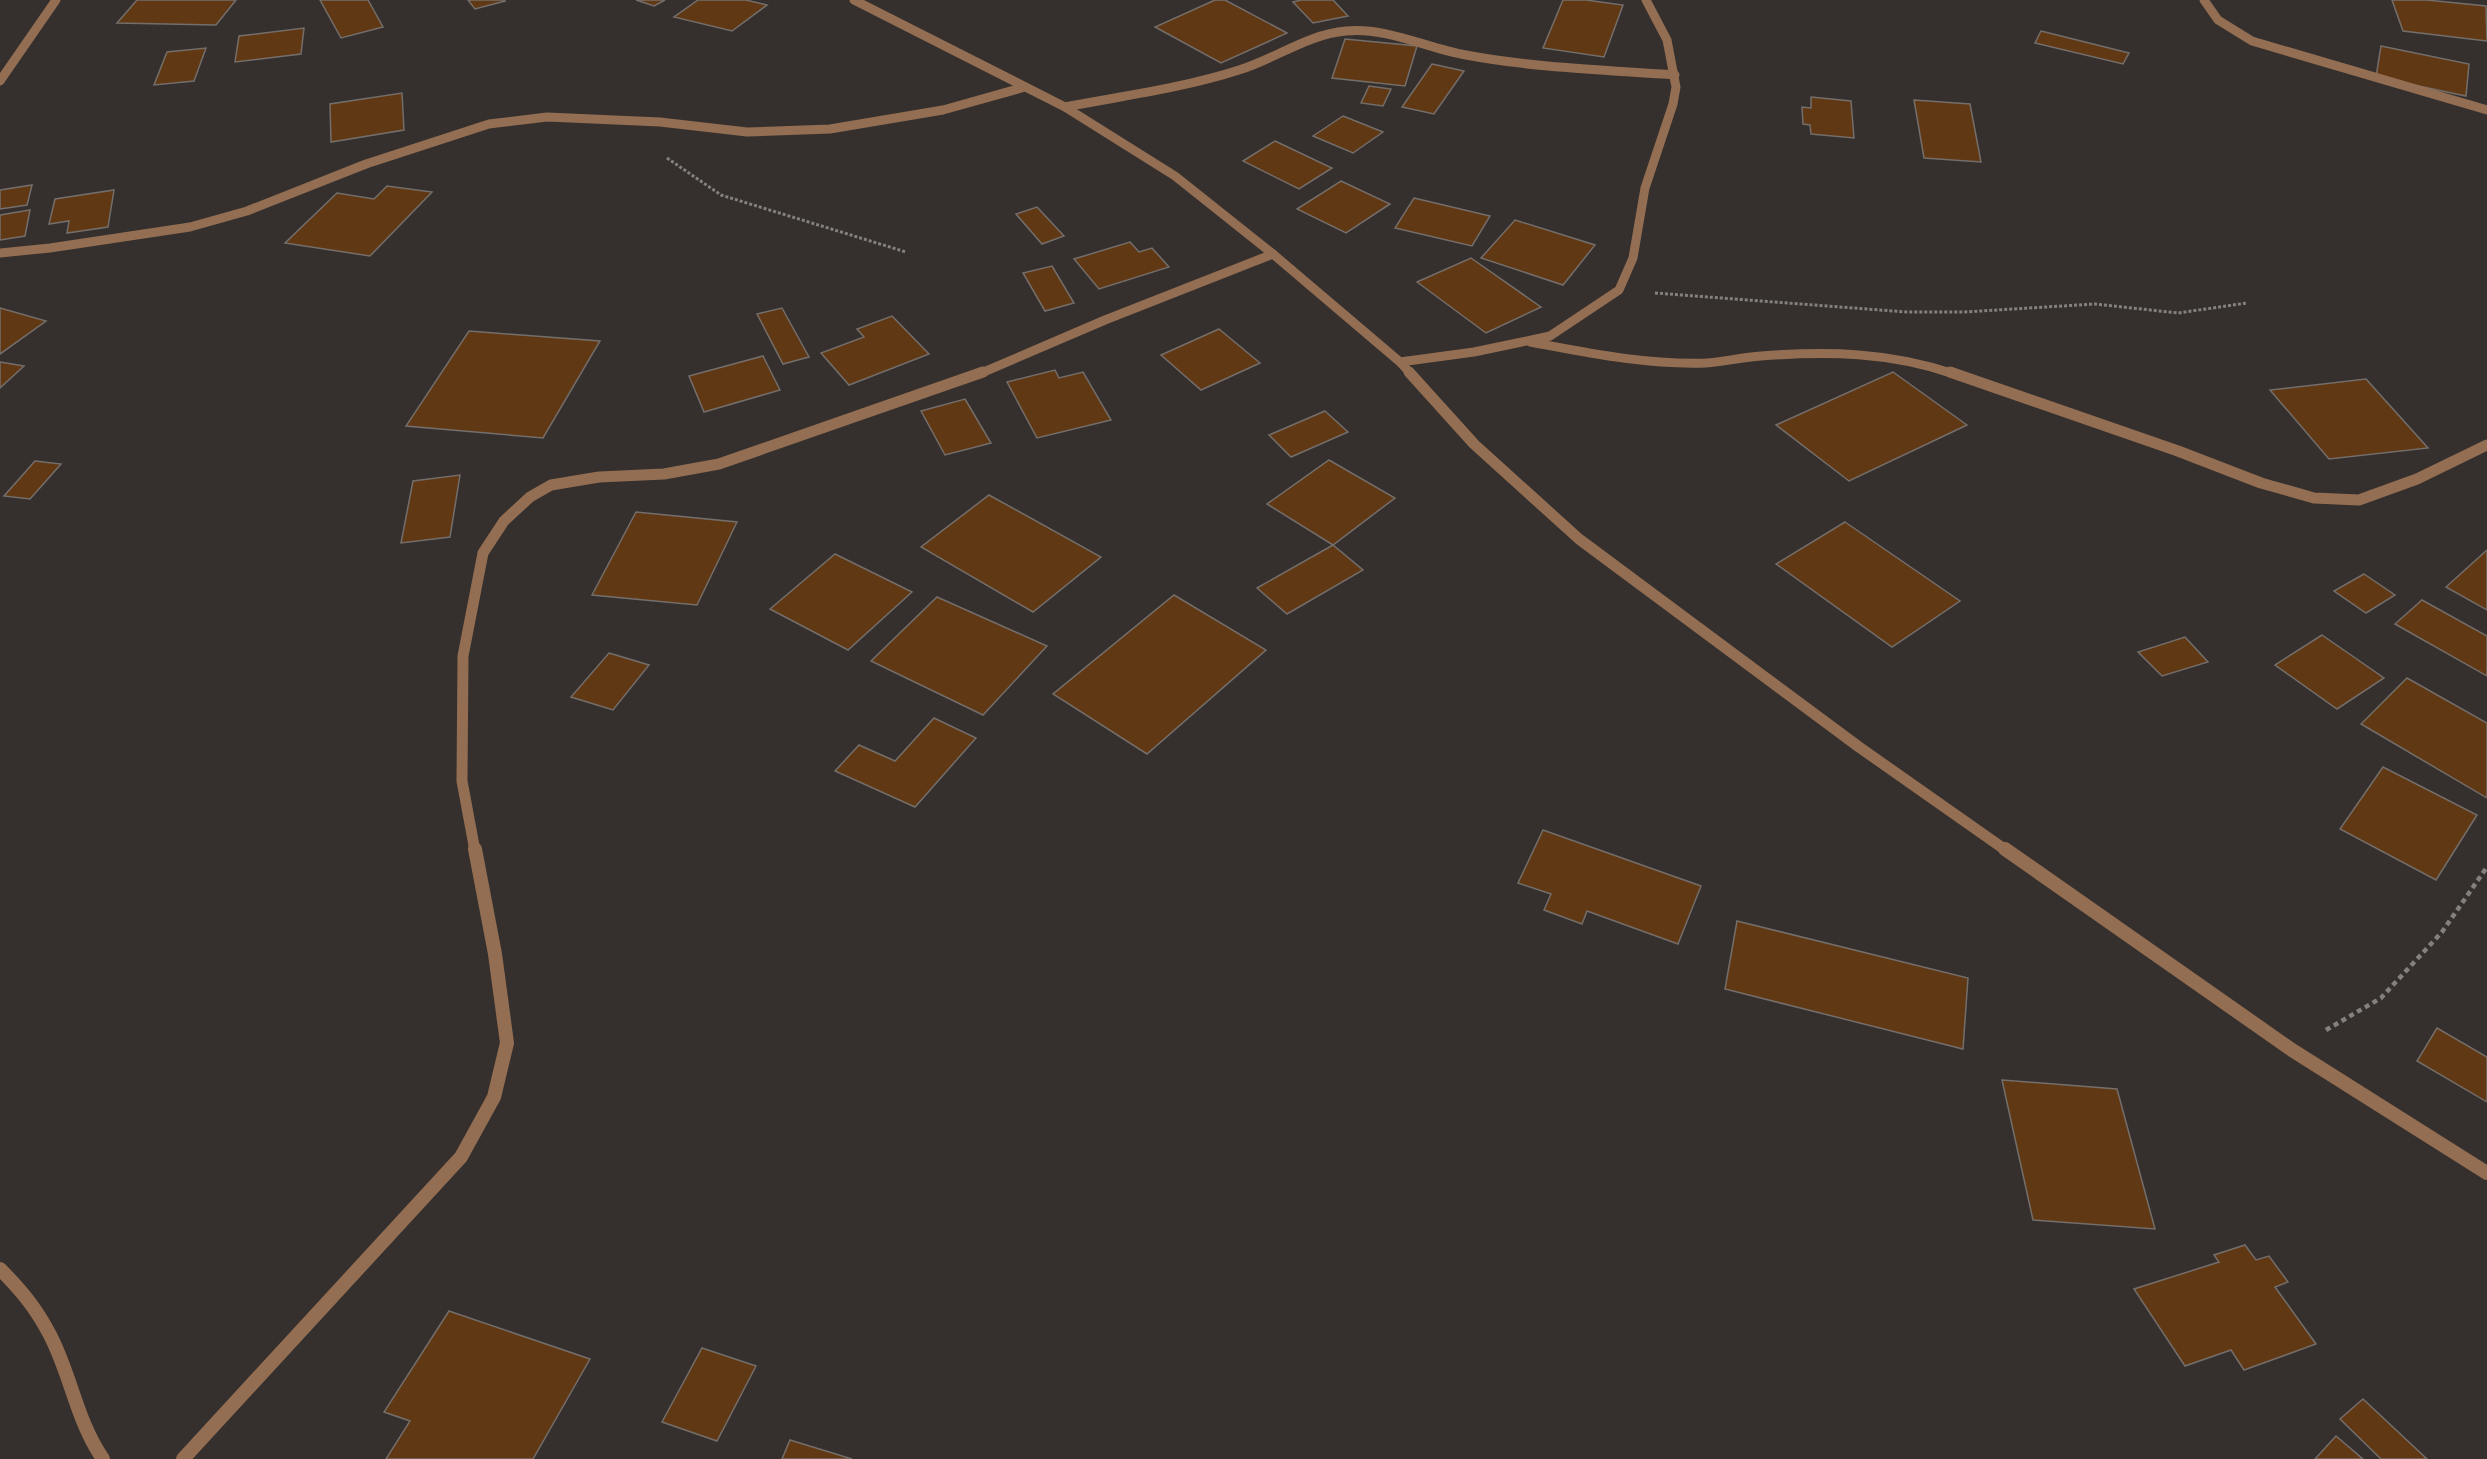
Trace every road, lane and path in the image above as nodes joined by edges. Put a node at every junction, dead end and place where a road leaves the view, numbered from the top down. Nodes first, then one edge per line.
1 (56, 0) edge
2 (854, 0) edge
3 (1646, 0) edge
4 (2204, 0) edge
5 (1675, 75) junction
6 (0, 81) edge
7 (1025, 87) junction
8 (1065, 107) junction
9 (2487, 110) edge
10 (661, 154) dead end
11 (906, 252) dead end
12 (0, 253) edge
13 (1273, 254) junction
14 (1618, 290) junction
15 (2247, 303) dead end
16 (1530, 342) junction
17 (1401, 362) junction
18 (2487, 445) edge
19 (2487, 867) edge
20 (2292, 1050) junction
21 (2487, 1173) edge
22 (0, 1269) edge
23 (103, 1459) edge
24 (183, 1459) edge

1 - 6 street
2 - 7 street
3 - 5 street
4 - 9 street
5 - 8 street
5 - 14 street
7 - 8 street
7 - 12 street
8 - 13 street
10 - 11 path
13 - 17 street
13 - 24 street
14 - 15 path
14 - 16 street
16 - 17 street
16 - 18 street
17 - 20 street
19 - 20 path
20 - 21 street
22 - 23 street

